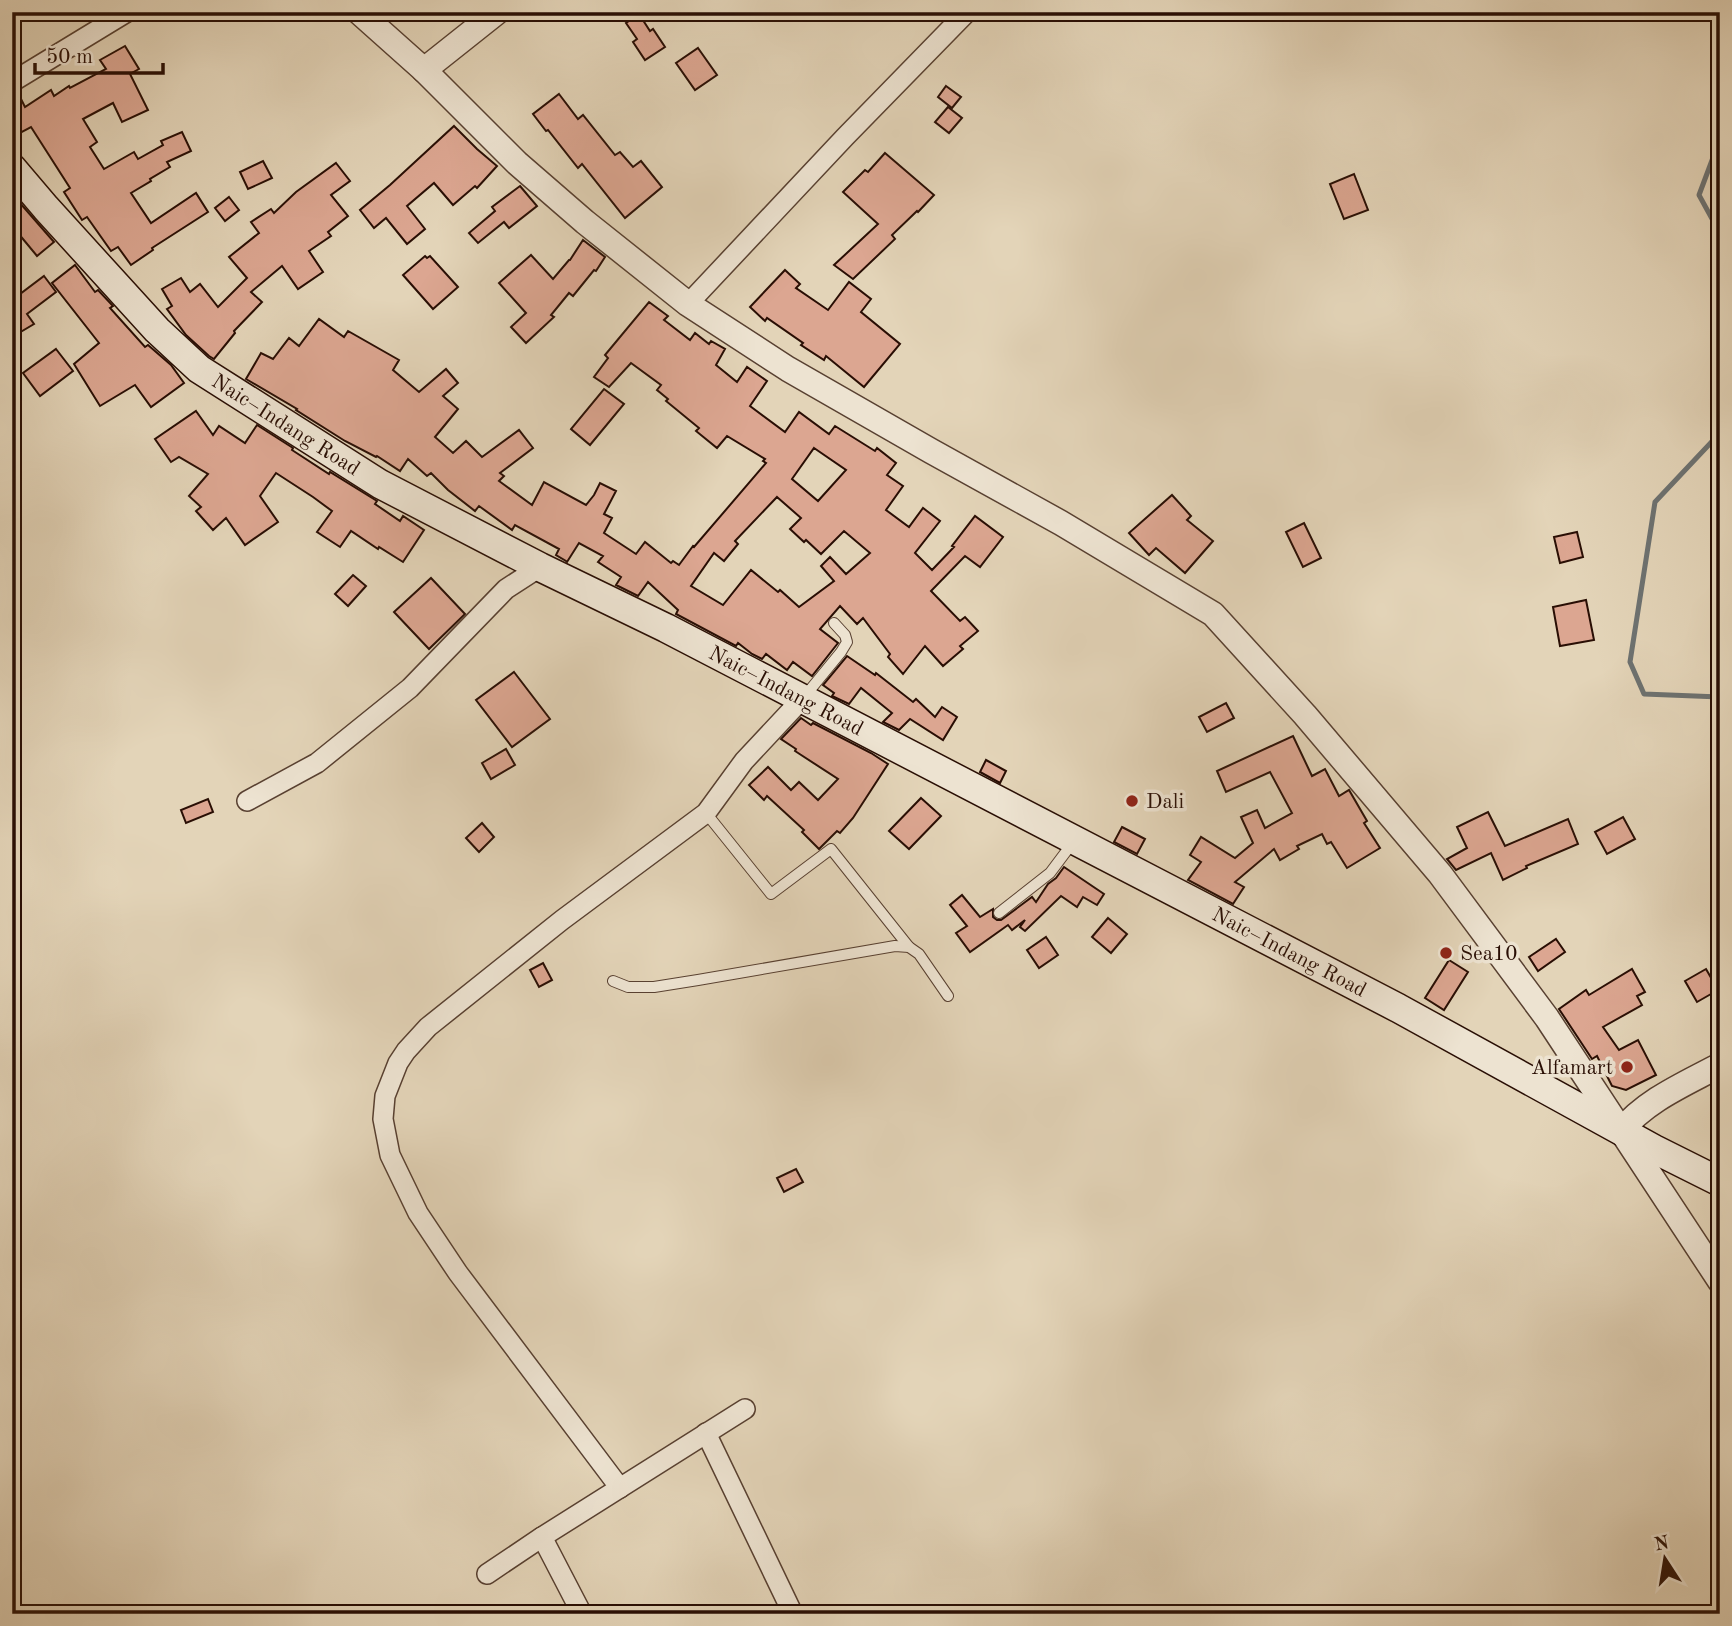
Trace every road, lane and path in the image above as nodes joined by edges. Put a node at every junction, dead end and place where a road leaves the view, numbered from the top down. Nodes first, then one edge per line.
1 (127, 12) edge
2 (359, 12) edge
3 (497, 12) edge
4 (967, 12) edge
5 (424, 70) junction
6 (12, 82) edge
7 (12, 168) edge
8 (688, 304) junction
9 (540, 567) junction
10 (834, 623) dead end
11 (802, 699) junction
12 (247, 801) dead end
13 (706, 813) junction
14 (1074, 840) junction
15 (999, 912) dead end
16 (909, 947) junction
17 (613, 981) dead end
18 (948, 996) dead end
19 (1720, 1065) edge
20 (1621, 1131) junction
21 (1720, 1182) edge
22 (1720, 1280) edge
23 (745, 1409) dead end
24 (706, 1433) junction
25 (620, 1488) junction
26 (542, 1537) junction
27 (487, 1574) dead end
28 (582, 1614) edge
29 (793, 1614) edge

1 - 6 street
2 - 5 street
3 - 5 street
4 - 8 street
5 - 8 street
7 - 9 main road, Naic–Indang Road
8 - 20 street
9 - 11 main road, Naic–Indang Road
9 - 12 street
10 - 11 lane
11 - 13 street
11 - 14 main road, Naic–Indang Road
13 - 16 lane
13 - 25 street
14 - 15 lane
14 - 20 main road, Naic–Indang Road
16 - 17 lane
16 - 18 lane
19 - 20 street
20 - 21 main road, Naic–Indang Road
20 - 22 street
23 - 24 street
24 - 25 street
24 - 29 street
25 - 26 street
26 - 27 street
26 - 28 street

